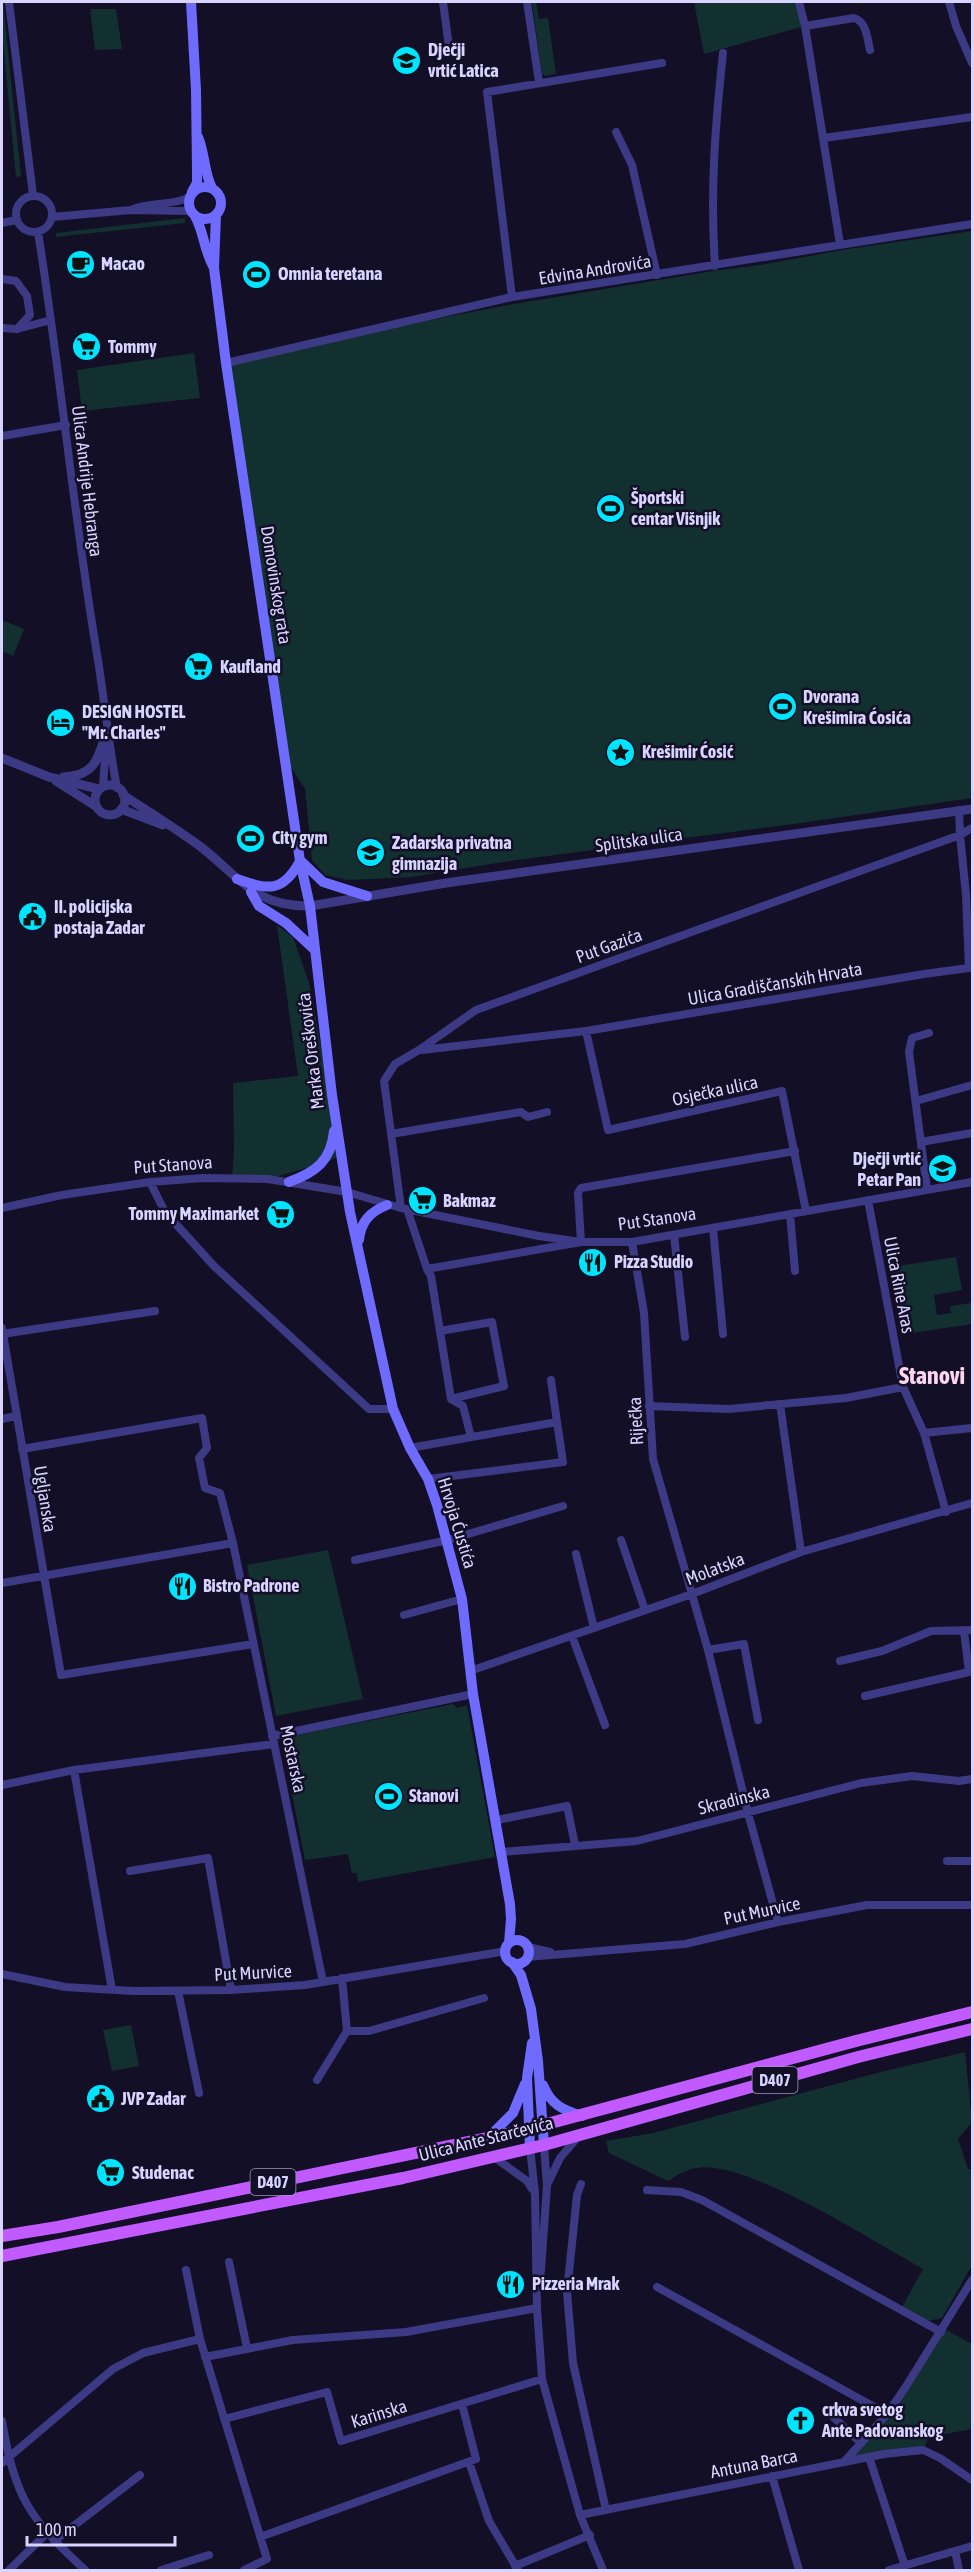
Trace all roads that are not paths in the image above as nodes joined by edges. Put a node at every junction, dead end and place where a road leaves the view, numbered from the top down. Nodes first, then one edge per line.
1 (9, 2) edge
2 (191, 2) edge
3 (443, 2) edge
4 (527, 2) edge
5 (798, 2) edge
6 (949, 2) edge
7 (805, 26) junction
8 (449, 47) dead end
9 (969, 49) edge
10 (870, 50) dead end
11 (723, 53) dead end
12 (662, 63) dead end
13 (972, 63) edge
14 (539, 82) junction
15 (972, 117) edge
16 (616, 132) dead end
17 (196, 134) junction
18 (824, 138) junction
19 (212, 188) junction
20 (33, 195) junction
21 (191, 195) junction
22 (131, 210) junction
23 (193, 214) junction
24 (216, 215) junction
25 (52, 217) junction
26 (16, 220) junction
27 (2, 223) edge
28 (972, 224) edge
29 (38, 232) junction
30 (840, 244) junction
31 (715, 266) junction
32 (214, 268) junction
33 (657, 275) junction
34 (2, 279) edge
35 (512, 297) junction
36 (51, 320) junction
37 (2, 328) edge
38 (17, 329) junction
39 (226, 363) junction
40 (66, 425) junction
41 (2, 436) edge
42 (106, 732) junction
43 (2, 758) edge
44 (49, 777) junction
45 (101, 788) junction
46 (120, 791) junction
47 (97, 807) junction
48 (121, 809) junction
49 (972, 809) edge
50 (959, 810) junction
51 (972, 828) edge
52 (179, 832) junction
53 (960, 835) junction
54 (300, 861) junction
55 (237, 879) junction
56 (251, 892) junction
57 (367, 896) junction
58 (310, 906) junction
59 (315, 950) junction
60 (971, 968) edge
61 (586, 1031) junction
62 (929, 1033) dead end
63 (419, 1050) junction
64 (972, 1086) edge
65 (916, 1101) junction
66 (547, 1112) dead end
67 (335, 1113) junction
68 (972, 1133) edge
69 (391, 1134) junction
70 (921, 1142) junction
71 (795, 1152) junction
72 (150, 1182) junction
73 (289, 1182) junction
74 (972, 1182) edge
75 (927, 1189) junction
76 (347, 1192) junction
77 (868, 1200) junction
78 (387, 1204) junction
79 (2, 1208) edge
80 (404, 1208) junction
81 (806, 1211) junction
82 (790, 1214) junction
83 (713, 1228) junction
84 (674, 1235) junction
85 (581, 1242) junction
86 (632, 1242) junction
87 (358, 1249) junction
88 (427, 1269) junction
89 (795, 1271) dead end
90 (155, 1311) dead end
91 (2, 1331) edge
92 (440, 1331) junction
93 (723, 1334) dead end
94 (685, 1337) dead end
95 (551, 1380) dead end
96 (903, 1387) junction
97 (451, 1399) junction
98 (780, 1404) junction
99 (649, 1406) junction
100 (393, 1409) junction
101 (16, 1416) junction
102 (2, 1419) edge
103 (557, 1422) junction
104 (972, 1428) edge
105 (924, 1433) junction
106 (471, 1437) junction
107 (410, 1448) junction
108 (22, 1449) junction
109 (428, 1479) junction
110 (972, 1503) edge
111 (563, 1506) dead end
112 (946, 1512) junction
113 (448, 1540) junction
114 (621, 1540) dead end
115 (233, 1543) junction
116 (801, 1552) junction
117 (576, 1554) dead end
118 (356, 1560) dead end
119 (43, 1576) junction
120 (2, 1583) edge
121 (692, 1594) junction
122 (462, 1599) junction
123 (645, 1610) junction
124 (404, 1615) dead end
125 (594, 1628) junction
126 (968, 1631) edge
127 (572, 1636) junction
128 (253, 1644) junction
129 (708, 1650) junction
130 (840, 1661) dead end
131 (470, 1671) junction
132 (472, 1694) junction
133 (865, 1696) dead end
134 (758, 1720) dead end
135 (605, 1725) dead end
136 (273, 1740) junction
137 (74, 1770) junction
138 (972, 1779) edge
139 (2, 1785) edge
140 (747, 1813) junction
141 (496, 1820) junction
142 (575, 1845) junction
143 (502, 1852) junction
144 (947, 1861) dead end
145 (972, 1861) edge
146 (130, 1871) dead end
147 (972, 1905) edge
148 (511, 1919) junction
149 (778, 1922) junction
150 (507, 1947) junction
151 (526, 1949) junction
152 (512, 1962) junction
153 (2, 1974) edge
154 (342, 1978) junction
155 (323, 1982) junction
156 (112, 1990) junction
157 (231, 1990) junction
158 (178, 1991) junction
159 (528, 1991) junction
160 (484, 1998) dead end
161 (972, 2012) edge
162 (972, 2029) edge
163 (347, 2031) junction
164 (533, 2037) junction
165 (527, 2078) junction
166 (540, 2078) junction
167 (316, 2080) dead end
168 (199, 2093) dead end
169 (583, 2116) junction
170 (542, 2126) junction
171 (529, 2129) junction
172 (579, 2135) junction
173 (488, 2138) junction
174 (544, 2145) junction
175 (530, 2148) junction
176 (491, 2156) junction
177 (581, 2184) dead end
178 (547, 2186) junction
179 (647, 2190) dead end
180 (535, 2193) junction
181 (2, 2236) edge
182 (2, 2256) edge
183 (229, 2262) dead end
184 (186, 2271) dead end
185 (972, 2280) edge
186 (657, 2287) dead end
187 (537, 2308) junction
188 (940, 2332) junction
189 (200, 2339) junction
190 (247, 2348) junction
191 (205, 2357) junction
192 (542, 2379) junction
193 (462, 2404) junction
194 (826, 2410) dead end
195 (887, 2414) junction
196 (224, 2419) junction
197 (2, 2421) edge
198 (861, 2443) junction
199 (7, 2456) junction
200 (869, 2457) junction
201 (469, 2462) junction
202 (844, 2462) junction
203 (2, 2463) edge
204 (140, 2475) dead end
205 (772, 2476) junction
206 (972, 2480) edge
207 (606, 2510) junction
208 (580, 2515) junction
209 (47, 2533) junction
210 (590, 2535) junction
211 (260, 2537) junction
212 (54, 2541) junction
213 (972, 2546) edge
214 (955, 2551) junction
215 (209, 2555) dead end
216 (905, 2566) junction
217 (516, 2568) edge
218 (9, 2571) edge
219 (85, 2571) edge
220 (161, 2571) edge
221 (244, 2571) edge
222 (603, 2571) edge
223 (799, 2571) edge
224 (890, 2571) edge
225 (959, 2571) edge

1 - 20 street
2 - 17 main road
3 - 8 street
4 - 14 street
5 - 7 street
6 - 9 street
7 - 10 street
7 - 18 street
9 - 13 street
11 - 31 street
12 - 14 street
14 - 35 street
15 - 18 street
16 - 33 street
17 - 19 main road
17 - 21 main road
18 - 30 street
19 - 21 main road
19 - 24 main road
20 - 25 street
20 - 26 street
21 - 22 street
21 - 23 main road
22 - 23 street
22 - 25 street
23 - 24 main road
23 - 32 main road, Domovinskog rata
24 - 32 main road, Domovinskog rata
25 - 29 street
26 - 27 street
26 - 29 street
28 - 30 street, Edvina Androvića
29 - 36 street, Ulica Andrije Hebranga
30 - 31 street, Edvina Androvića
31 - 33 street, Edvina Androvića
32 - 39 main road, Domovinskog rata
33 - 35 street, Edvina Androvića
34 - 38 street
35 - 39 street, Edvina Androvića
36 - 38 street
36 - 40 street, Ulica Andrije Hebranga
37 - 38 street
39 - 54 main road, Domovinskog rata
40 - 41 street
40 - 42 street, Ulica Andrije Hebranga
42 - 44 street
42 - 45 street, Ulica Andrije Hebranga
42 - 46 street, Ulica Andrije Hebranga
43 - 44 street
44 - 45 street
44 - 47 street
45 - 46 street
45 - 47 street
46 - 48 street
46 - 52 street
47 - 48 street
48 - 52 street
49 - 50 street, Splitska ulica
50 - 53 street
50 - 57 street, Splitska ulica
51 - 53 street, Put Gazića
52 - 55 street, Splitska ulica
53 - 60 street
53 - 63 street, Put Gazića
54 - 55 main road
54 - 57 main road
54 - 58 main road, Domovinskog rata
55 - 56 street, Splitska ulica
56 - 58 street, Splitska ulica
56 - 59 main road
57 - 58 street, Splitska ulica
58 - 59 main road, Marka Oreškovića
59 - 67 main road, Marka Oreškovića
60 - 61 street, Ulica Gradiščanskih Hrvata
61 - 63 street, Ulica Gradiščanskih Hrvata
61 - 71 street, Osječka ulica
62 - 65 street
63 - 69 street, Put Gazića
64 - 65 street
65 - 70 street
66 - 69 street
67 - 73 main road
67 - 76 main road, Marka Oreškovića
68 - 70 street
69 - 80 street, Put Gazića
70 - 75 street
71 - 81 street, Osječka ulica
71 - 85 street
72 - 73 street, Put Stanova
72 - 79 street, Put Stanova
72 - 100 street
73 - 76 street, Put Stanova
74 - 75 street, Put Stanova
75 - 77 street, Put Stanova
76 - 78 street, Put Stanova
76 - 87 main road
77 - 81 street, Put Stanova
77 - 96 street, Ulica Rine Aras
78 - 80 street, Put Stanova
78 - 87 main road
80 - 85 street, Put Stanova
80 - 88 street, Put Gazića
81 - 82 street, Put Stanova
82 - 83 street, Put Stanova
82 - 89 street
83 - 84 street, Put Stanova
83 - 93 street
84 - 86 street, Put Stanova
84 - 94 street
85 - 86 street, Put Stanova
85 - 88 street
86 - 99 street, Riječka
87 - 100 main road
88 - 92 street, Put Gazića
90 - 91 street
91 - 101 street, Ugljanska
92 - 97 street, Put Gazića
92 - 97 street
95 - 103 street
96 - 98 street
96 - 105 street, Ulica Rine Aras
97 - 106 street
98 - 99 street
98 - 116 street
99 - 121 street, Riječka
100 - 107 main road, Hrvoja Ćustića
101 - 102 street
101 - 108 street, Ugljanska
103 - 106 street
103 - 109 street
104 - 105 street
105 - 112 street, Ulica Rine Aras
106 - 107 street
107 - 109 main road, Hrvoja Ćustića
108 - 115 street, Mostarska
108 - 119 street, Ugljanska
109 - 113 main road, Hrvoja Ćustića
110 - 112 street, Molatska
111 - 113 street
112 - 116 street, Molatska
113 - 118 street
113 - 122 main road, Hrvoja Ćustića
114 - 123 street
115 - 119 street
115 - 128 street, Mostarska
116 - 121 street, Molatska
117 - 125 street
119 - 120 street
119 - 128 street, Ugljanska
121 - 123 street, Molatska
121 - 129 street, Riječka
122 - 124 street
122 - 131 main road, Hrvoja Ćustića
123 - 125 street, Molatska
125 - 127 street, Molatska
126 - 130 street
126 - 133 street
127 - 131 street, Molatska
127 - 135 street
128 - 136 street, Mostarska
129 - 134 street
129 - 140 street, Riječka
131 - 132 main road, Hrvoja Ćustića
132 - 136 street
132 - 141 main road, Hrvoja Ćustića
136 - 137 street
136 - 155 street, Mostarska
137 - 139 street
137 - 156 street
138 - 140 street, Skradinska
140 - 142 street, Skradinska
140 - 149 street, Riječka
141 - 142 street
141 - 143 main road, Hrvoja Ćustića
142 - 143 street, Skradinska
143 - 148 main road, Hrvoja Ćustića
144 - 145 street
146 - 157 street
147 - 149 street, Put Murvice
148 - 150 main road, Hrvoja Ćustića
148 - 151 main road, Hrvoja Ćustića
149 - 151 street, Put Murvice
150 - 151 main road
150 - 152 main road, Hrvoja Ćustića
150 - 154 street, Put Murvice
151 - 152 main road
151 - 159 main road, Hrvoja Ćustića
152 - 159 main road, Hrvoja Ćustića
153 - 156 street, Put Murvice
154 - 155 street, Put Murvice
154 - 163 street
155 - 157 street, Put Murvice
156 - 158 street, Put Murvice
157 - 158 street, Put Murvice
158 - 168 street
159 - 164 main road, Hrvoja Ćustića
160 - 163 street
161 - 169 main road, Ulica Ante Starčevića / D407
162 - 172 main road, Ulica Ante Starčevića / D407
163 - 167 street
164 - 165 main road, Hrvoja Ćustića
164 - 166 main road, Hrvoja Ćustića
165 - 171 main road, Hrvoja Ćustića
165 - 173 main road
166 - 169 main road
166 - 170 main road, Hrvoja Ćustića
169 - 170 main road, Ulica Ante Starčevića / D407
170 - 171 main road, Ulica Ante Starčevića / D407
170 - 174 main road, Hrvoja Ćustića
171 - 173 main road, Ulica Ante Starčevića / D407
171 - 175 main road, Hrvoja Ćustića
172 - 174 main road, Ulica Ante Starčevića / D407
172 - 178 street
173 - 181 main road, Ulica Ante Starčevića / D407
174 - 175 main road, Ulica Ante Starčevića / D407
174 - 178 street
175 - 176 main road, Ulica Ante Starčevića / D407
175 - 180 street
176 - 180 street
176 - 182 main road, Ulica Ante Starčevića / D407
177 - 207 street
178 - 187 street
179 - 188 street
180 - 187 street
183 - 190 street
184 - 189 street
185 - 188 street
186 - 195 street
187 - 190 street
187 - 192 street
188 - 195 street
189 - 191 street
189 - 199 street
190 - 191 street
191 - 196 street
192 - 193 street, Karinska
192 - 208 street
193 - 196 street, Karinska
193 - 201 street
194 - 198 street
195 - 198 street
196 - 211 street
197 - 199 street
198 - 202 street
199 - 203 street
199 - 209 street
200 - 202 street, Antuna Barca
200 - 206 street, Antuna Barca
200 - 216 street
201 - 211 street
201 - 217 street
202 - 205 street, Antuna Barca
204 - 212 street
205 - 207 street, Antuna Barca
205 - 223 street
207 - 208 street, Antuna Barca
208 - 210 street
209 - 212 street
209 - 218 street
210 - 217 street
210 - 222 street
211 - 221 street
212 - 219 street
213 - 214 street
214 - 216 street
214 - 225 street
215 - 220 street
216 - 224 street

